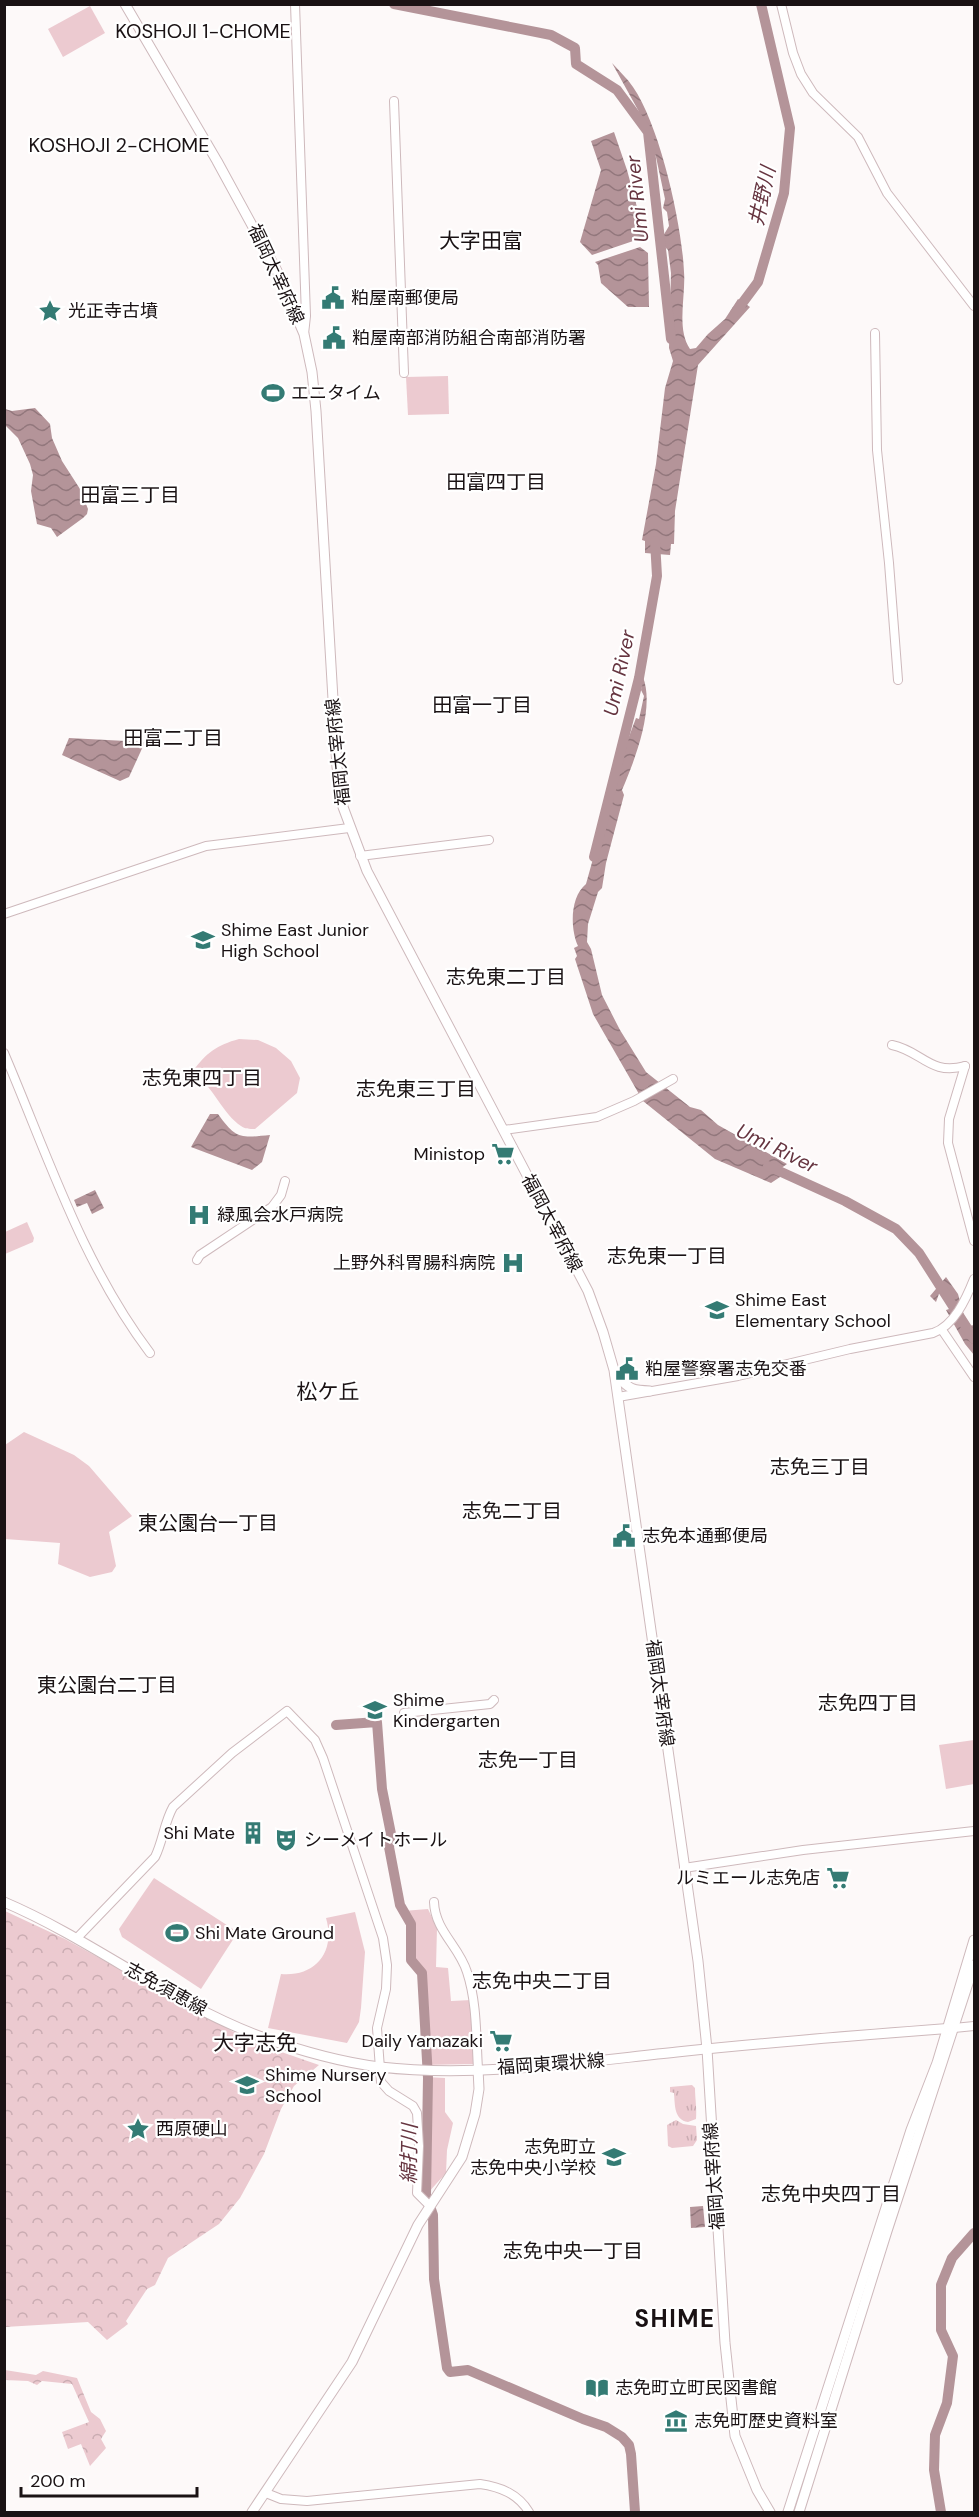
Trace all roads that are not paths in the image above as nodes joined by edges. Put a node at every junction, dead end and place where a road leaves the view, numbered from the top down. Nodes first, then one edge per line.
1 (125, 4) edge
2 (295, 4) edge
3 (781, 4) edge
4 (394, 101) dead end
5 (975, 306) edge
6 (875, 333) dead end
7 (304, 334) junction
8 (404, 373) dead end
9 (898, 680) dead end
10 (349, 828) junction
11 (489, 840) dead end
12 (360, 856) junction
13 (4, 914) edge
14 (892, 1045) dead end
15 (4, 1053) edge
16 (673, 1079) dead end
17 (504, 1130) junction
18 (285, 1181) dead end
19 (975, 1240) edge
20 (197, 1260) dead end
21 (975, 1280) edge
22 (944, 1329) junction
23 (150, 1353) dead end
24 (615, 1375) junction
25 (975, 1377) edge
26 (650, 1391) junction
27 (618, 1396) junction
28 (494, 1700) dead end
29 (404, 1713) dead end
30 (975, 1831) edge
31 (684, 1868) junction
32 (4, 1902) edge
33 (434, 1902) dead end
34 (77, 1938) junction
35 (975, 1940) edge
36 (975, 1965) edge
37 (975, 2026) edge
38 (950, 2028) junction
39 (707, 2049) junction
40 (379, 2067) junction
41 (478, 2069) junction
42 (430, 2206) junction
43 (266, 2493) junction
44 (252, 2512) edge
45 (530, 2512) edge
46 (770, 2512) edge
47 (788, 2512) edge
48 (799, 2512) edge

1 - 7 main road, 福岡太宰府線
2 - 7 street
3 - 5 street
4 - 8 street
6 - 9 street
7 - 10 main road, 福岡太宰府線
10 - 12 main road, 福岡太宰府線
10 - 13 street
11 - 12 street
12 - 17 main road, 福岡太宰府線
14 - 19 street
15 - 23 street
16 - 17 street
17 - 24 main road, 福岡太宰府線
18 - 20 street
21 - 22 street
22 - 25 street
22 - 26 street
24 - 26 main road
24 - 27 main road, 福岡太宰府線
26 - 27 street
27 - 31 main road, 福岡太宰府線
28 - 29 street
30 - 31 street
31 - 39 main road, 福岡太宰府線
32 - 34 main road, 志免須恵線
33 - 41 street
34 - 40 main road, 志免須恵線
34 - 40 street
35 - 38 main road
36 - 38 main road
37 - 38 street
38 - 39 main road, 福岡東環状線
38 - 47 main road
38 - 48 main road
39 - 41 main road, 福岡東環状線
39 - 46 main road, 福岡太宰府線
40 - 41 main road, 志免須恵線
40 - 42 street
41 - 42 main road, 福岡東環状線
42 - 43 main road, 福岡東環状線
43 - 44 main road, 福岡東環状線
43 - 45 street

